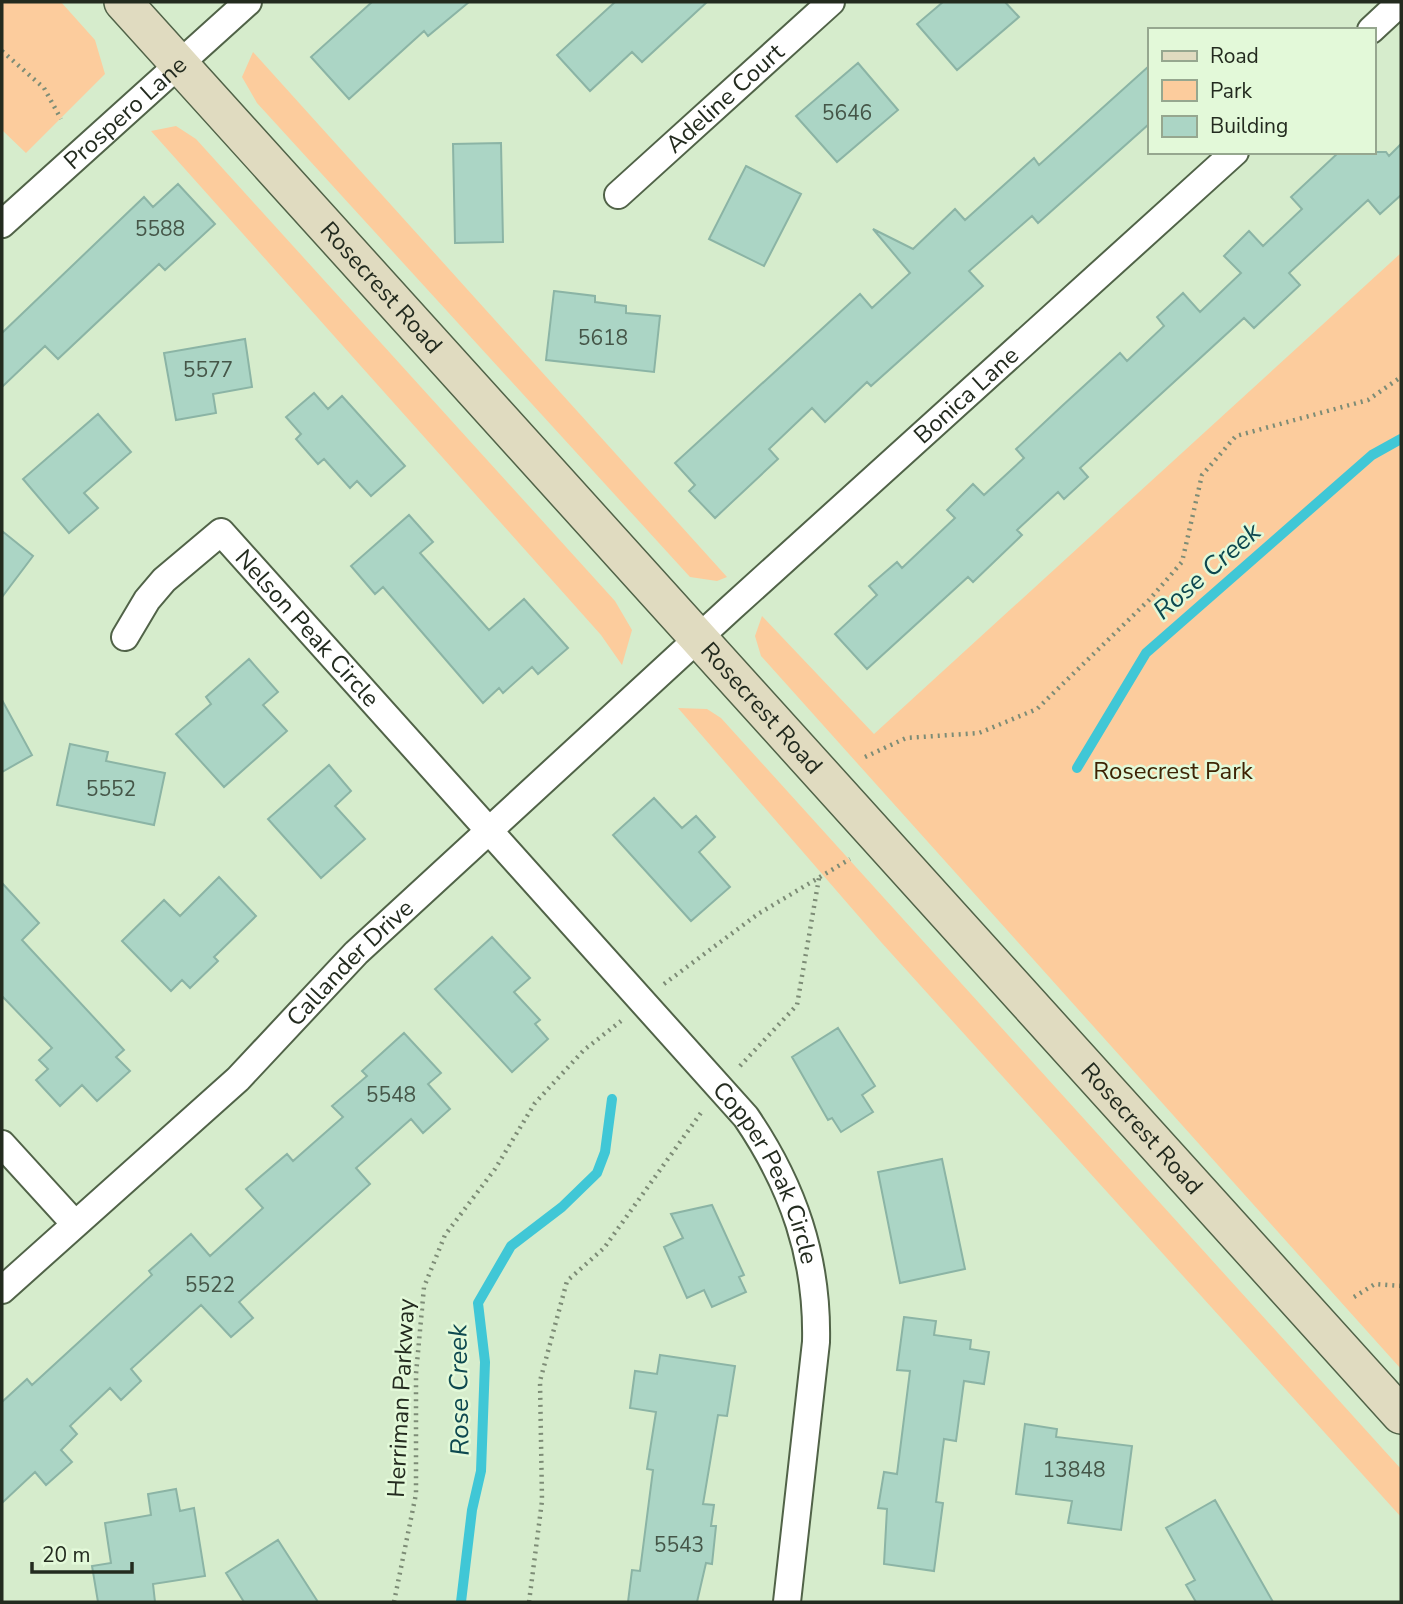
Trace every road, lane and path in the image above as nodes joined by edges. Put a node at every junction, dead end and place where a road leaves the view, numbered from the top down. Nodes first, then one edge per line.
1 (123, 2) edge
2 (248, 2) edge
3 (831, 2) edge
4 (1401, 2) edge
5 (1373, 28) edge
6 (2, 51) edge
7 (180, 64) junction
8 (61, 119) dead end
9 (1233, 154) edge
10 (618, 195) dead end
11 (2, 225) edge
12 (1401, 377) edge
13 (125, 637) dead end
14 (699, 639) junction
15 (865, 757) dead end
16 (489, 830) junction
17 (850, 859) dead end
18 (819, 878) junction
19 (663, 984) dead end
20 (629, 1015) dead end
21 (737, 1069) dead end
22 (708, 1102) dead end
23 (2, 1144) edge
24 (75, 1224) junction
25 (1401, 1286) edge
26 (2, 1290) edge
27 (1354, 1297) dead end
28 (1401, 1415) edge
29 (394, 1602) edge
30 (529, 1602) edge
31 (787, 1602) edge

1 - 7 main road, Rosecrest Road
2 - 7 street, Prospero Lane
3 - 10 street, Adeline Court
4 - 5 street
6 - 8 path
7 - 11 street, Prospero Lane
7 - 14 main road, Rosecrest Road
9 - 14 street, Bonica Lane
12 - 15 path
13 - 16 street, Nelson Peak Circle
14 - 16 street, Callander Drive
14 - 28 main road, Rosecrest Road
16 - 24 street, Callander Drive
16 - 31 street, Copper Peak Circle
17 - 18 path
18 - 19 path
18 - 21 path
20 - 29 path, Herriman Parkway
22 - 30 path
23 - 24 street
24 - 26 street, Callander Drive
25 - 27 path

